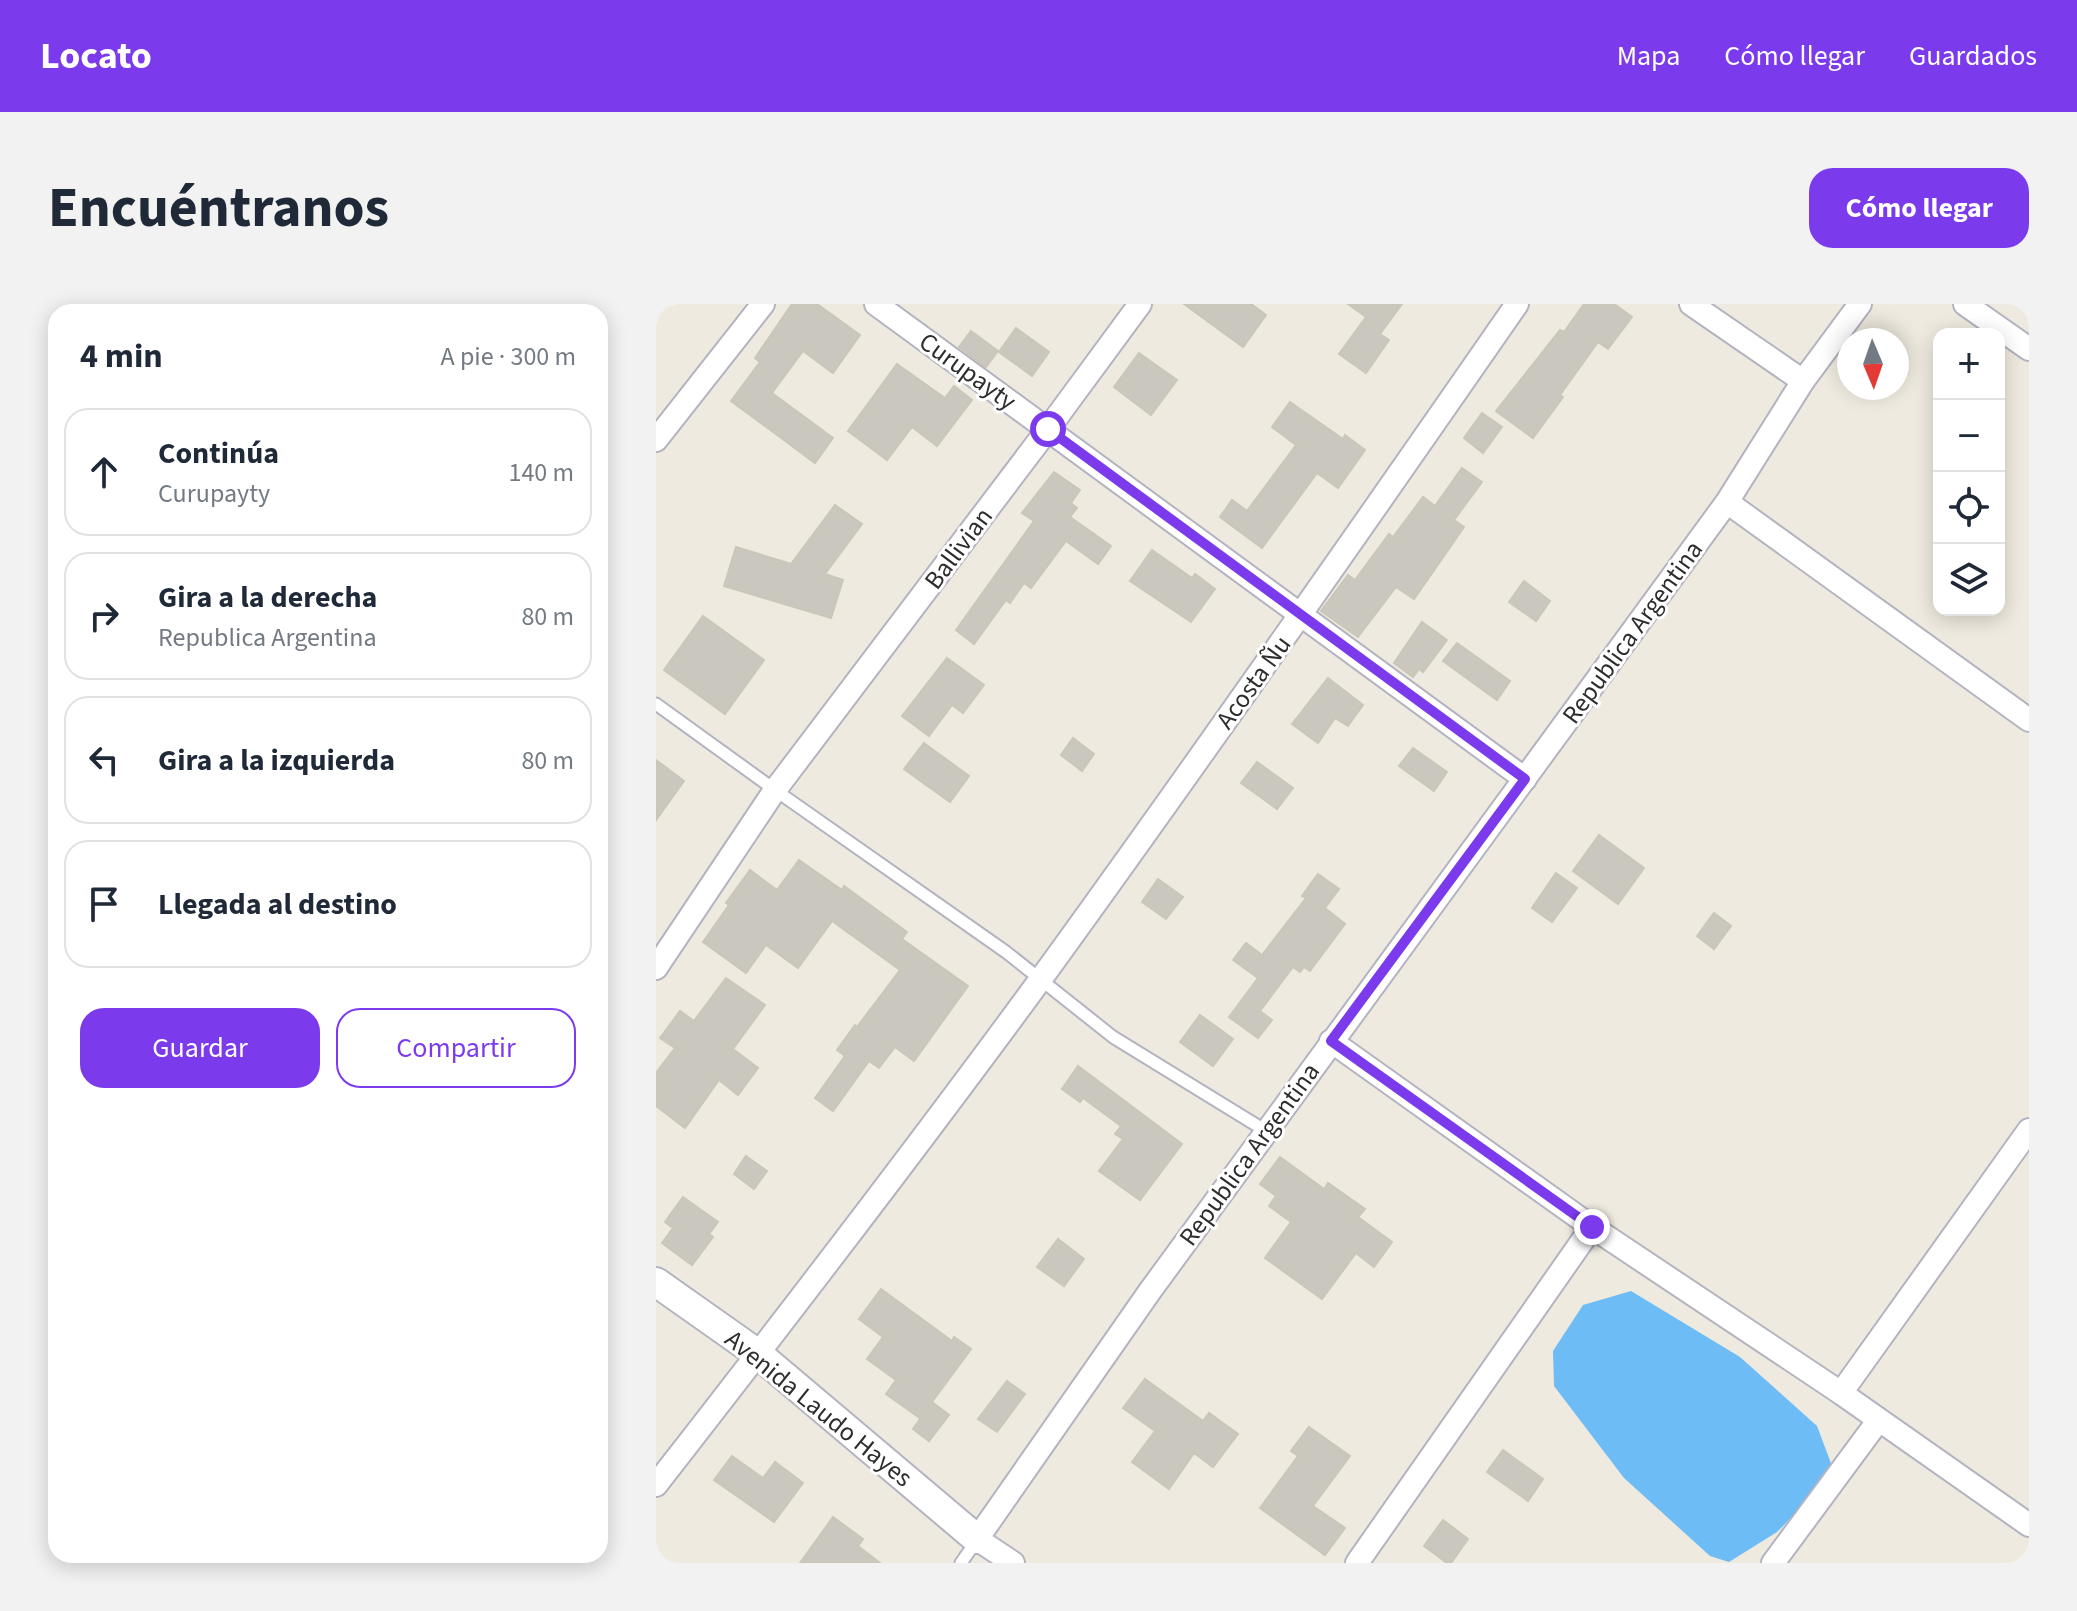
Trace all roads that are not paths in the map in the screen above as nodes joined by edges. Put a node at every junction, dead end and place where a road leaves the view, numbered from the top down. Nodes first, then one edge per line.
1 (763, 304) edge
2 (876, 304) edge
3 (1140, 304) edge
4 (1517, 304) edge
5 (1691, 304) edge
6 (1860, 304) edge
7 (1965, 304) edge
8 (2029, 349) edge
9 (1803, 381) junction
10 (1048, 429) junction
11 (656, 440) edge
12 (1727, 502) junction
13 (1302, 614) junction
14 (656, 704) edge
15 (2029, 720) edge
16 (1525, 779) junction
17 (775, 790) junction
18 (656, 968) edge
19 (1041, 978) junction
20 (1331, 1041) junction
21 (2029, 1130) edge
22 (1266, 1131) junction
23 (1592, 1227) junction
24 (656, 1282) edge
25 (758, 1354) junction
26 (1841, 1393) junction
27 (1878, 1421) junction
28 (656, 1485) edge
29 (2029, 1525) edge
30 (977, 1539) junction
31 (961, 1563) edge
32 (1013, 1563) edge
33 (1357, 1563) edge
34 (1773, 1563) edge

1 - 11 street
2 - 10 street, Curupayty
3 - 10 street, Ballivian
4 - 13 street, Acosta Ñu
5 - 9 street
6 - 9 street, Republica Argentina
7 - 8 street
9 - 12 street, Republica Argentina
10 - 13 street, Curupayty
10 - 17 street, Ballivian
12 - 15 street
12 - 16 street, Republica Argentina
13 - 16 street, Curupayty
13 - 19 street, Acosta Ñu
14 - 17 lane
16 - 20 street, Republica Argentina
17 - 18 street, Ballivian
17 - 19 lane
19 - 22 lane
19 - 25 street, Acosta Ñu
20 - 22 street, Republica Argentina
20 - 23 street
21 - 26 street
22 - 30 street, Republica Argentina
23 - 26 street
23 - 33 street
24 - 25 street, Avenida Laudo Hayes
25 - 28 street, Acosta Ñu
25 - 30 street, Avenida Laudo Hayes
26 - 27 street
27 - 29 street
27 - 34 street
30 - 31 lane
30 - 32 street

